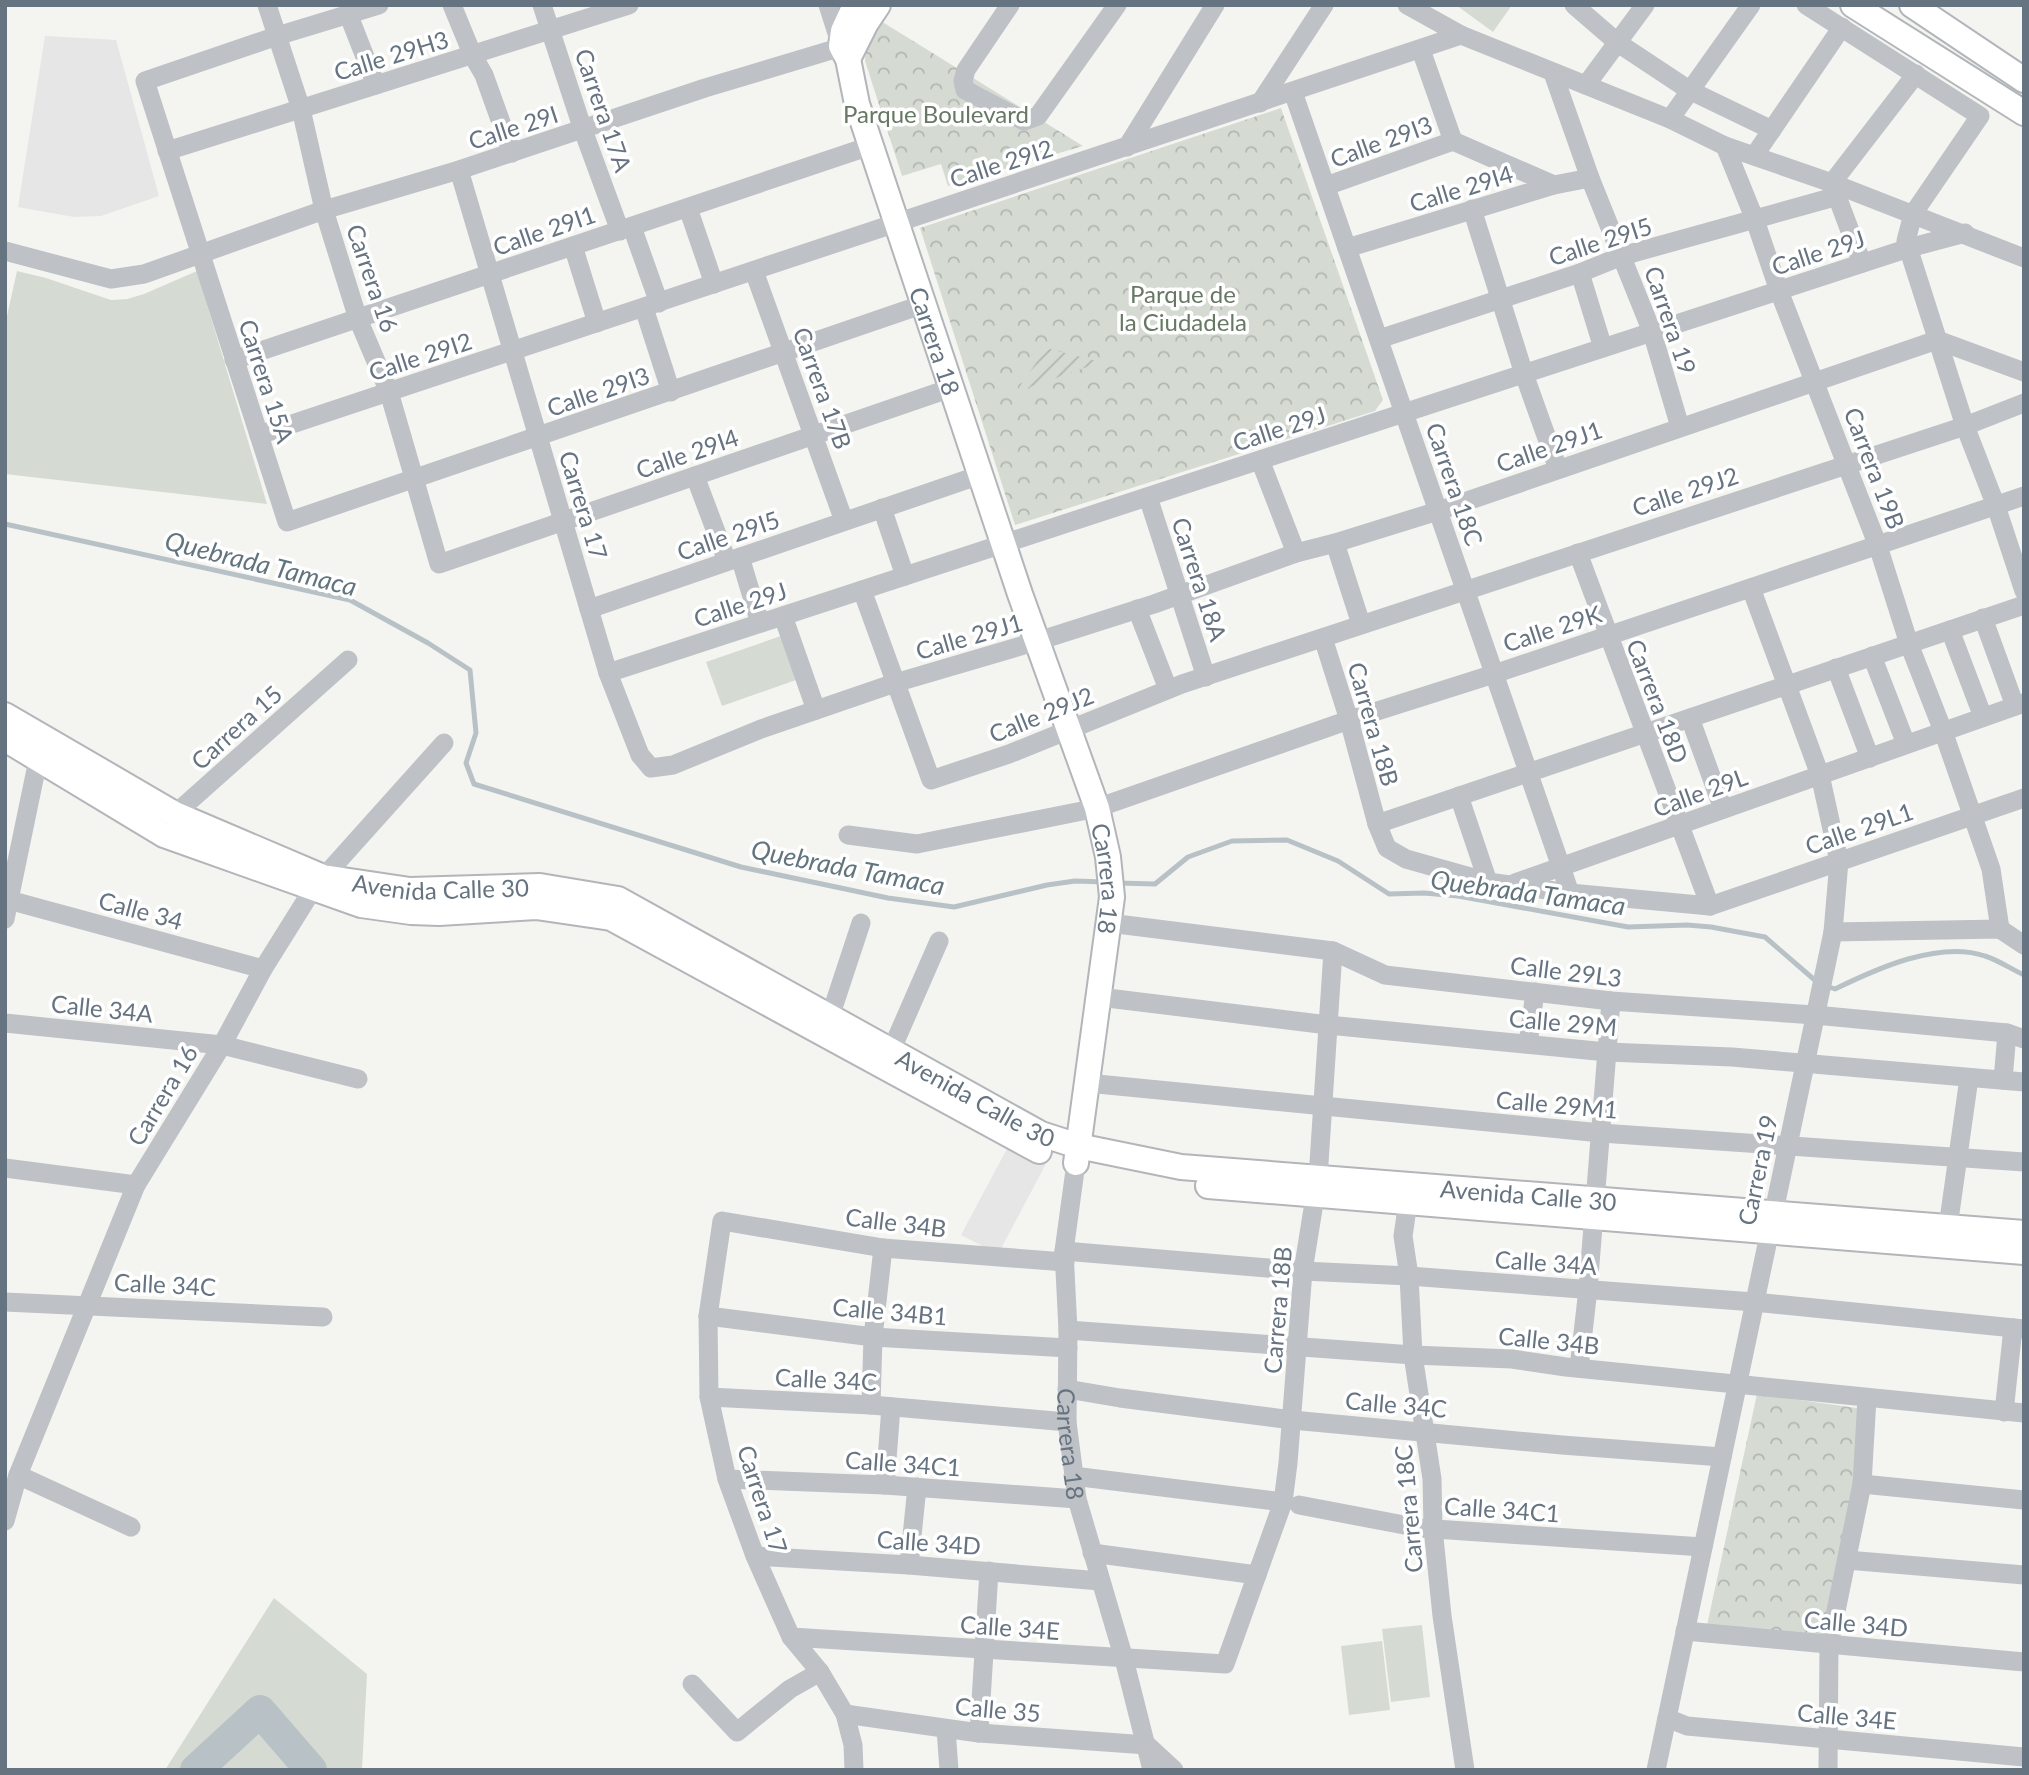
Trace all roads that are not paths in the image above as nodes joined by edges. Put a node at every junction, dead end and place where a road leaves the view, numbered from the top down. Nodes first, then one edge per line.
1 (267, 5) edge
2 (379, 5) edge
3 (452, 5) edge
4 (542, 5) edge
5 (629, 5) edge
6 (828, 5) edge
7 (855, 5) edge
8 (878, 5) edge
9 (1010, 5) edge
10 (1117, 5) edge
11 (1215, 5) edge
12 (1324, 5) edge
13 (1574, 5) edge
14 (1645, 5) edge
15 (1751, 5) edge
16 (1806, 5) edge
17 (1912, 5) edge
18 (1413, 7) edge
19 (349, 16) junction
20 (1847, 16) edge
21 (551, 30) junction
22 (1461, 35) junction
23 (276, 36) junction
24 (1618, 43) junction
25 (848, 49) junction
26 (1421, 50) junction
27 (473, 55) junction
28 (1553, 73) junction
29 (1916, 74) junction
30 (2024, 80) edge
31 (376, 85) junction
32 (1586, 85) junction
33 (1689, 90) junction
34 (1293, 92) junction
35 (1260, 103) junction
36 (301, 109) junction
37 (2024, 113) edge
38 (1670, 119) junction
39 (583, 130) junction
40 (1772, 130) junction
41 (1453, 141) junction
42 (870, 146) junction
43 (1725, 146) junction
44 (1127, 147) junction
45 (167, 151) junction
46 (512, 153) junction
47 (1754, 156) junction
48 (458, 170) junction
49 (1590, 178) junction
50 (1555, 185) junction
51 (1326, 186) junction
52 (1835, 189) junction
53 (688, 208) junction
54 (1472, 209) junction
55 (324, 210) junction
56 (1913, 214) junction
57 (1755, 220) junction
58 (897, 224) junction
59 (626, 229) junction
60 (1965, 233) junction
61 (573, 246) junction
62 (1347, 248) junction
63 (1909, 248) junction
64 (5, 251) edge
65 (200, 255) junction
66 (1622, 256) junction
67 (2024, 258) edge
68 (1863, 263) junction
69 (754, 271) junction
70 (1580, 273) junction
71 (489, 274) junction
72 (714, 284) junction
73 (1779, 291) junction
74 (1500, 299) junction
75 (924, 304) junction
76 (652, 305) junction
77 (358, 319) junction
78 (597, 323) junction
79 (1652, 332) junction
80 (1379, 339) junction
81 (1937, 340) junction
82 (1603, 348) junction
83 (512, 351) junction
84 (784, 352) junction
85 (234, 360) junction
86 (2024, 372) edge
87 (1524, 374) junction
88 (1815, 382) junction
89 (951, 388) junction
90 (389, 392) junction
91 (671, 392) junction
92 (2024, 403) edge
93 (1404, 413) junction
94 (1965, 426) junction
95 (1680, 427) junction
96 (259, 435) junction
97 (814, 435) junction
98 (538, 436) junction
99 (1260, 460) junction
100 (1847, 463) junction
101 (1558, 469) junction
102 (980, 475) junction
103 (695, 476) junction
104 (414, 479) junction
105 (2024, 496) edge
106 (1147, 497) junction
107 (1996, 506) junction
108 (882, 508) junction
109 (1438, 511) junction
110 (844, 521) junction
111 (287, 522) joint
112 (563, 522) junction
113 (1335, 543) junction
114 (1003, 544) junction
115 (1878, 546) junction
116 (1296, 553) junction
117 (1578, 553) junction
118 (734, 559) junction
119 (439, 564) joint
120 (905, 576) junction
121 (1751, 588) junction
122 (862, 590) junction
123 (1465, 590) junction
124 (2024, 591) edge
125 (1178, 596) junction
126 (2024, 605) edge
127 (589, 609) junction
128 (1137, 609) junction
129 (783, 616) junction
130 (1983, 618) junction
131 (760, 623) junction
132 (1361, 624) junction
133 (1950, 630) junction
134 (1607, 636) junction
135 (1323, 638) junction
136 (1038, 641) junction
137 (1909, 644) junction
138 (1872, 656) junction
139 (348, 660) dead end
140 (1836, 668) junction
141 (608, 673) junction
142 (1494, 674) junction
143 (1206, 677) junction
144 (895, 683) junction
145 (1787, 685) junction
146 (1168, 689) junction
147 (2020, 704) edge
148 (816, 710) junction
149 (5, 715) edge
150 (1983, 717) junction
151 (1690, 718) junction
152 (1349, 720) junction
153 (1068, 730) junction
154 (1943, 731) junction
155 (1644, 733) junction
156 (5, 739) edge
157 (444, 743) dead end
158 (1906, 744) junction
159 (1870, 758) junction
160 (38, 760) junction
161 (651, 768) joint
162 (1529, 772) junction
163 (1820, 775) junction
164 (1459, 796) junction
165 (2024, 798) edge
166 (1097, 808) junction
167 (1723, 809) junction
168 (1972, 816) junction
169 (1377, 824) junction
170 (170, 825) junction
171 (1679, 825) junction
172 (848, 835) dead end
173 (1839, 861) junction
174 (1561, 867) junction
175 (1489, 882) junction
176 (318, 883) junction
177 (1511, 885) junction
178 (1570, 893) junction
179 (6, 906) edge
180 (1710, 906) junction
181 (861, 923) dead end
182 (1109, 923) junction
183 (2000, 929) junction
184 (1833, 932) junction
185 (939, 942) dead end
186 (2024, 945) edge
187 (1333, 951) junction
188 (263, 969) junction
189 (1535, 992) junction
190 (1098, 997) junction
191 (1611, 1001) junction
192 (1816, 1007) junction
193 (830, 1017) junction
194 (5, 1023) edge
195 (1328, 1025) junction
196 (2015, 1036) edge
197 (1528, 1044) junction
198 (222, 1045) junction
199 (891, 1051) junction
200 (1607, 1052) junction
201 (1804, 1065) junction
202 (1969, 1077) junction
203 (358, 1079) dead end
204 (2003, 1080) junction
205 (2024, 1082) edge
206 (1087, 1083) junction
207 (1323, 1106) junction
208 (1601, 1133) junction
209 (1787, 1146) junction
210 (1077, 1155) junction
211 (1958, 1156) junction
212 (2024, 1162) edge
213 (5, 1168) edge
214 (136, 1185) junction
215 (1317, 1186) junction
216 (1408, 1202) junction
217 (1595, 1208) junction
218 (722, 1221) joint
219 (1771, 1221) junction
220 (1948, 1227) junction
221 (2024, 1233) edge
222 (883, 1248) junction
223 (2024, 1252) edge
224 (1064, 1257) junction
225 (1303, 1271) junction
226 (1409, 1276) junction
227 (1588, 1289) junction
228 (5, 1302) edge
229 (1754, 1302) junction
230 (89, 1305) junction
231 (708, 1316) junction
232 (323, 1317) dead end
233 (2019, 1328) edge
234 (873, 1336) junction
235 (1068, 1339) junction
236 (1298, 1347) junction
237 (1413, 1355) junction
238 (1579, 1368) junction
239 (1737, 1383) junction
240 (1067, 1389) junction
241 (709, 1397) junction
242 (1867, 1398) junction
243 (871, 1405) junction
244 (891, 1408) junction
245 (2014, 1412) edge
246 (1292, 1420) junction
247 (1067, 1422) junction
248 (1425, 1431) junction
249 (1722, 1457) junction
250 (18, 1475) junction
251 (1073, 1475) junction
252 (727, 1479) junction
253 (1862, 1484) junction
254 (885, 1485) junction
255 (917, 1488) junction
256 (1077, 1499) junction
257 (2024, 1500) edge
258 (1291, 1503) junction
259 (5, 1521) edge
260 (131, 1527) dead end
261 (1433, 1528) junction
262 (1703, 1547) junction
263 (1092, 1553) junction
264 (755, 1556) junction
265 (1847, 1559) junction
266 (909, 1565) junction
267 (989, 1571) junction
268 (1257, 1575) junction
269 (2024, 1576) edge
270 (1100, 1581) junction
271 (1685, 1631) junction
272 (792, 1637) junction
273 (1829, 1645) junction
274 (984, 1650) junction
275 (1124, 1659) junction
276 (2024, 1662) edge
277 (1226, 1664) joint
278 (820, 1672) junction
279 (692, 1684) dead end
280 (845, 1714) junction
281 (1667, 1718) junction
282 (946, 1729) junction
283 (979, 1733) junction
284 (1828, 1740) junction
285 (1147, 1745) junction
286 (2024, 1757) edge
287 (854, 1770) edge
288 (949, 1770) edge
289 (1152, 1770) edge
290 (1174, 1770) edge
291 (1465, 1770) edge
292 (1656, 1770) edge
293 (1828, 1770) edge

1 - 23 street, Carrera 16
2 - 19 street
3 - 27 street
4 - 21 street, Carrera 17A
5 - 21 street, Calle 29H3
6 - 25 street, Carrera 18
7 - 25 main road
8 - 25 main road
9 - 10 street
11 - 44 street
12 - 35 street
13 - 24 street
14 - 24 street
15 - 33 street
16 - 20 street
17 - 30 main road
18 - 22 street
19 - 23 street
19 - 31 street
20 - 29 street
20 - 37 main road
20 - 40 street
21 - 27 street, Calle 29H3
21 - 39 street, Carrera 17A
22 - 26 street
22 - 28 street
23 - 36 street, Carrera 16
23 - 45 street, Carrera 15A
24 - 32 street
24 - 33 street
25 - 39 street, Calle 29I
25 - 42 main road, Carrera 18
26 - 34 street, Calle 29I2
26 - 41 street
27 - 31 street, Calle 29H3
27 - 46 street
28 - 32 street
28 - 49 street, Carrera 19
29 - 52 street
29 - 56 street
31 - 36 street, Calle 29H3
32 - 38 street
33 - 38 street
33 - 40 street
34 - 35 street, Calle 29I2
34 - 51 street, Carrera 18C
35 - 44 street, Calle 29I2
36 - 45 street, Calle 29H3
36 - 55 street, Carrera 16
38 - 43 street
39 - 46 street, Calle 29I
39 - 59 street, Carrera 17A
40 - 47 street
41 - 50 street
41 - 51 street, Calle 29I3
42 - 53 street, Calle 29I1
42 - 58 main road, Carrera 18
43 - 47 street
43 - 57 street, Carrera 19B
44 - 58 street, Calle 29I2
45 - 65 street, Carrera 15A
46 - 48 street, Calle 29I
47 - 52 street
48 - 55 street, Calle 29I
48 - 71 street, Carrera 17
49 - 50 street, Calle 29I4
49 - 66 street, Carrera 19
50 - 54 street, Calle 29I4
51 - 62 street, Carrera 18C
52 - 56 street
52 - 57 street, Calle 29I5
52 - 68 street
53 - 59 street, Calle 29I1
53 - 72 street
54 - 62 street, Calle 29I4
54 - 74 street
55 - 65 street, Calle 29I
55 - 77 street, Carrera 16
56 - 60 street
56 - 63 street
57 - 66 street, Calle 29I5
57 - 73 street, Carrera 19B
58 - 69 street, Calle 29I2
58 - 75 main road, Carrera 18
59 - 61 street, Calle 29I1
59 - 76 street, Carrera 17A
60 - 63 street, Calle 29J
60 - 67 street
61 - 71 street, Calle 29I1
61 - 78 street
62 - 80 street, Carrera 18C
63 - 68 street, Calle 29J
63 - 81 street
64 - 65 street
65 - 85 street, Carrera 15A
66 - 70 street, Calle 29I5
66 - 79 street, Carrera 19
68 - 73 street, Calle 29J
69 - 72 street, Calle 29I2
69 - 84 street, Carrera 17B
70 - 74 street, Calle 29I5
70 - 82 street
71 - 77 street, Calle 29I1
71 - 83 street, Carrera 17
72 - 76 street, Calle 29I2
73 - 79 street, Calle 29J
73 - 88 street, Carrera 19B
74 - 80 street, Calle 29I5
74 - 87 street
75 - 84 street, Calle 29I3
75 - 89 main road, Carrera 18
76 - 78 street, Calle 29I2
76 - 91 street, Carrera 17A
77 - 85 street, Calle 29I1
77 - 90 street, Carrera 16
78 - 83 street, Calle 29I2
79 - 82 street, Calle 29J
79 - 95 street, Carrera 19
80 - 93 street, Carrera 18C
81 - 86 street
81 - 88 street, Calle 29J1
81 - 94 street
82 - 87 street, Calle 29J
83 - 90 street, Calle 29I2
83 - 98 street, Carrera 17
84 - 91 street, Calle 29I3
84 - 97 street, Carrera 17B
85 - 96 street, Carrera 15A
87 - 93 street, Calle 29J
87 - 101 street
88 - 95 street, Calle 29J1
88 - 100 street, Carrera 19B
89 - 97 street, Calle 29I4
89 - 102 main road, Carrera 18
90 - 96 street, Calle 29I2
90 - 104 street, Carrera 16
91 - 98 street, Calle 29I3
92 - 94 street, Calle 29J2
93 - 99 street, Calle 29J
93 - 109 street, Carrera 18C
94 - 100 street, Calle 29J2
94 - 107 street
95 - 101 street, Calle 29J1
96 - 111 street, Carrera 15A
97 - 103 street, Calle 29I4
97 - 110 street, Carrera 17B
98 - 104 street, Calle 29I3
98 - 112 street, Carrera 17
99 - 106 street, Calle 29J
99 - 116 street
100 - 115 street, Carrera 19B
100 - 117 street, Calle 29J2
101 - 109 street, Calle 29J1
102 - 108 street, Calle 29I5
102 - 114 main road, Carrera 18
103 - 112 street, Calle 29I4
103 - 118 street
104 - 111 street, Calle 29I3
104 - 119 street, Carrera 16
105 - 107 street, Calle 29K
106 - 114 street, Calle 29J
106 - 125 street, Carrera 18A
107 - 115 street, Calle 29K
107 - 124 street
108 - 110 street, Calle 29I5
108 - 120 street
109 - 113 street, Calle 29J1
109 - 123 street, Carrera 18C
110 - 118 street, Calle 29I5
112 - 119 street, Calle 29I4
112 - 127 street, Carrera 17
113 - 116 street, Calle 29J1
113 - 132 street
114 - 120 street, Calle 29J
114 - 136 main road, Carrera 18
115 - 121 street, Calle 29K
115 - 137 street, Carrera 19B
116 - 125 street, Calle 29J1
117 - 123 street, Calle 29J2
117 - 134 street, Carrera 18D
118 - 127 street, Calle 29I5
118 - 131 street
120 - 122 street, Calle 29J
121 - 134 street, Calle 29K
121 - 145 street, Carrera 19
122 - 129 street, Calle 29J
122 - 144 street
123 - 132 street, Calle 29J2
123 - 142 street, Carrera 18C
125 - 128 street, Calle 29J1
125 - 143 street, Carrera 18A
126 - 130 street
127 - 141 street, Carrera 17
128 - 136 street, Calle 29J1
128 - 146 street
129 - 131 street, Calle 29J
129 - 148 street
130 - 133 street
130 - 147 street, Calle 29L
131 - 141 street, Calle 29J
132 - 135 street, Calle 29J2
133 - 137 street
133 - 150 street
134 - 142 street, Calle 29K
134 - 155 street, Carrera 18D
135 - 143 street, Calle 29J2
135 - 152 street, Carrera 18B
136 - 144 street, Calle 29J1
136 - 153 main road, Carrera 18
137 - 138 street
137 - 154 street, Carrera 19B
138 - 140 street
138 - 158 street
139 - 170 street, Carrera 15
140 - 145 street
140 - 159 street
141 - 161 street, Carrera 17
142 - 152 street, Calle 29K
142 - 162 street, Carrera 18C
143 - 146 street, Calle 29J2
144 - 148 street, Calle 29J1
144 - 153 street, Calle 29J2
145 - 151 street
145 - 163 street, Carrera 19
146 - 153 street, Calle 29J2
147 - 150 street, Calle 29L
148 - 161 street, Calle 29J1
149 - 170 main road, Avenida Calle 30
150 - 154 street, Calle 29L
151 - 155 street
151 - 167 street
152 - 166 street, Calle 29K
152 - 169 street, Carrera 18B
153 - 166 main road, Carrera 18
154 - 158 street, Calle 29L
154 - 168 street, Carrera 19B
155 - 162 street
155 - 171 street, Carrera 18D
156 - 160 main road, Avenida Calle 30
157 - 176 street, Carrera 16
158 - 159 street, Calle 29L
159 - 163 street, Calle 29L
160 - 170 main road, Avenida Calle 30
160 - 179 street
162 - 164 street
162 - 174 street, Carrera 18C
163 - 167 street, Calle 29L
163 - 173 street, Carrera 19
164 - 169 street
164 - 175 street
165 - 168 street, Calle 29L1
166 - 172 street
166 - 182 main road, Carrera 18
167 - 171 street, Calle 29L
168 - 173 street, Calle 29L1
168 - 183 street, Carrera 19B
169 - 175 street, Carrera 18B
170 - 176 main road, Avenida Calle 30
171 - 174 street, Calle 29L
171 - 180 street, Carrera 18D
173 - 180 street, Calle 29L1
173 - 184 street, Carrera 19
174 - 177 street, Calle 29L
174 - 178 street, Carrera 18C
175 - 177 street, Carrera 18B
176 - 188 street, Carrera 16
176 - 193 main road, Avenida Calle 30
176 - 210 main road, Avenida Calle 30
177 - 178 street, Carrera 18B
178 - 180 street, Carrera 18B
179 - 188 street, Calle 34
181 - 193 street
182 - 187 street, Calle 29L3
182 - 190 main road, Carrera 18
183 - 184 street
183 - 186 street
184 - 192 street, Carrera 19
185 - 199 street
187 - 189 street, Calle 29L3
187 - 195 street, Carrera 18B
188 - 198 street, Carrera 16
189 - 191 street, Calle 29L3
189 - 197 street
190 - 195 street, Calle 29M
190 - 206 main road, Carrera 18
191 - 192 street, Calle 29L3
191 - 200 street
192 - 196 street, Calle 29L3
192 - 201 street, Carrera 19
193 - 199 main road, Avenida Calle 30
194 - 198 street, Calle 34A
195 - 197 street, Calle 29M
195 - 207 street, Carrera 18B
196 - 204 street
197 - 200 street, Calle 29M
198 - 203 street, Calle 34A
198 - 214 street, Carrera 16
199 - 210 main road, Avenida Calle 30
200 - 201 street, Calle 29M
200 - 208 street
201 - 202 street, Calle 29M
201 - 209 street, Carrera 19
202 - 204 street, Calle 29M
202 - 211 street
204 - 205 street, Calle 29M
206 - 207 street, Calle 29M1
206 - 210 main road, Carrera 18
207 - 208 street, Calle 29M1
207 - 215 street, Carrera 18B
208 - 209 street, Calle 29M1
208 - 217 street
209 - 211 street, Calle 29M1
209 - 219 street, Carrera 19
210 - 215 main road, Avenida Calle 30
210 - 224 street, Carrera 18
211 - 212 street, Calle 29M1
211 - 220 street
213 - 214 street
214 - 230 street, Carrera 16
215 - 216 main road, Avenida Calle 30
215 - 217 main road, Avenida Calle 30
215 - 225 street, Carrera 18B
216 - 217 main road, Avenida Calle 30
216 - 226 street, Carrera 18C
217 - 219 main road, Avenida Calle 30
217 - 227 street
218 - 222 street, Calle 34B
218 - 231 street, Carrera 17
219 - 220 main road, Avenida Calle 30
219 - 223 main road, Avenida Calle 30
219 - 229 street, Carrera 19
220 - 221 main road, Avenida Calle 30
222 - 224 street, Calle 34B
222 - 234 street
224 - 225 street, Calle 34A
224 - 235 street, Carrera 18
225 - 226 street, Calle 34A
225 - 236 street, Carrera 18B
226 - 227 street, Calle 34A
226 - 237 street, Carrera 18C
227 - 229 street, Calle 34A
227 - 238 street
228 - 230 street, Calle 34C
229 - 233 street, Calle 34A
229 - 239 street, Carrera 19
230 - 232 street, Calle 34C
230 - 250 street, Carrera 16
231 - 234 street, Calle 34B1
231 - 241 street, Carrera 17
233 - 245 street
234 - 235 street, Calle 34B1
234 - 243 street
235 - 236 street, Calle 34B
235 - 240 street, Carrera 18
236 - 237 street, Calle 34B
236 - 246 street, Carrera 18B
237 - 238 street, Calle 34B
237 - 248 street, Carrera 18C
238 - 239 street, Calle 34B
239 - 242 street, Calle 34B
239 - 249 street, Carrera 19
240 - 246 street, Calle 34C
240 - 247 street, Carrera 18
241 - 243 street, Calle 34C
241 - 252 street, Carrera 17
242 - 245 street, Calle 34B
242 - 253 street
243 - 244 street, Calle 34C
244 - 247 street, Calle 34C
244 - 254 street
246 - 248 street, Calle 34C
246 - 258 street, Carrera 18B
247 - 251 street, Carrera 18
248 - 249 street, Calle 34C
248 - 261 street, Carrera 18C
249 - 262 street, Carrera 19
250 - 259 street, Carrera 16
250 - 260 street
251 - 256 street, Carrera 18
251 - 258 street, Calle 34C1
252 - 254 street, Calle 34C1
252 - 264 street, Carrera 17
253 - 257 street
253 - 265 street
254 - 255 street, Calle 34C1
255 - 256 street, Calle 34C1
255 - 266 street
256 - 263 street, Carrera 18
258 - 261 street, Calle 34C1
258 - 268 street, Carrera 18B
261 - 262 street, Calle 34C1
261 - 291 street, Carrera 18C
262 - 271 street, Carrera 19
263 - 268 street
263 - 270 street, Carrera 18
264 - 266 street, Calle 34D
264 - 272 street, Carrera 17
265 - 269 street
265 - 273 street
266 - 267 street, Calle 34D
267 - 270 street, Calle 34D
267 - 274 street
268 - 277 street, Carrera 18B
270 - 275 street, Carrera 18
271 - 273 street, Calle 34D
271 - 281 street, Carrera 19
272 - 274 street, Calle 34E
272 - 278 street, Carrera 17
273 - 276 street, Calle 34D
273 - 284 street
274 - 275 street, Calle 34E
274 - 283 street
275 - 277 street, Calle 34E
275 - 285 street, Carrera 18
278 - 279 street
278 - 280 street, Carrera 17
280 - 282 street, Calle 35
280 - 287 street, Carrera 17
281 - 284 street, Calle 34E
281 - 292 street, Carrera 19
282 - 283 street, Calle 35
282 - 288 street
283 - 285 street, Calle 35
284 - 286 street, Calle 34E
284 - 293 street
285 - 289 street, Carrera 18
285 - 290 street

